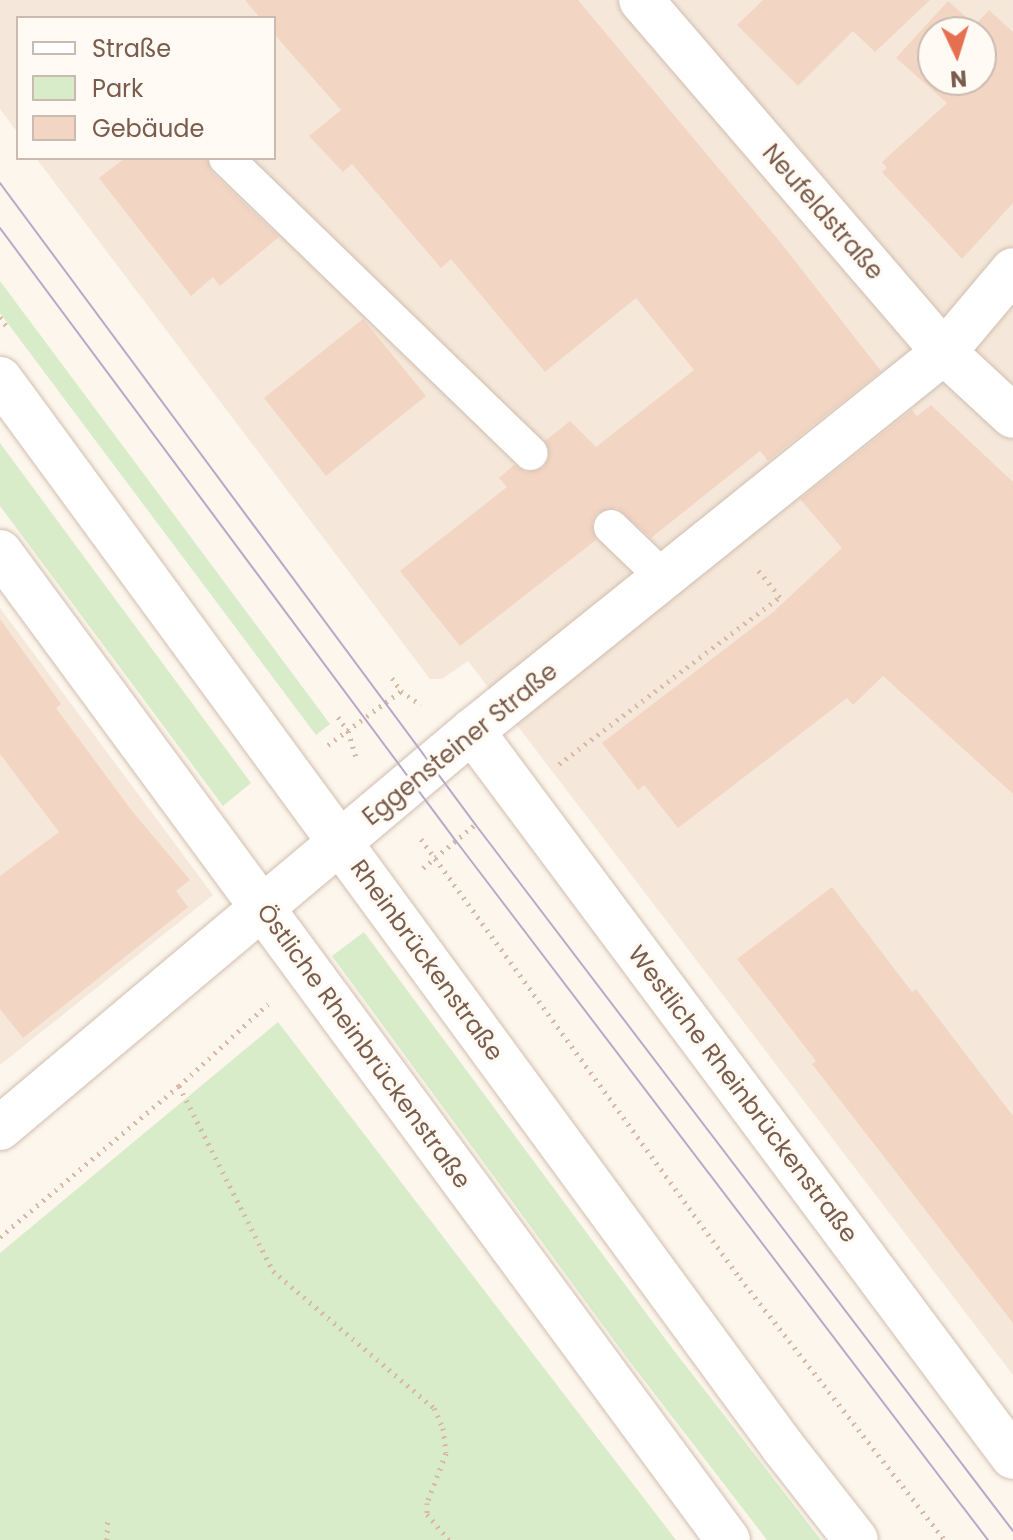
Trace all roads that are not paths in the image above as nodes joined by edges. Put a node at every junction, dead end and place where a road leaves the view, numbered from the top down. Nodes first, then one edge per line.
1 (641, 0) edge
2 (228, 160) edge
3 (1013, 270) edge
4 (944, 352) junction
5 (0, 379) edge
6 (1013, 416) edge
7 (530, 453) dead end
8 (611, 527) dead end
9 (0, 552) edge
10 (665, 579) junction
11 (472, 731) junction
12 (341, 841) junction
13 (264, 906) junction
14 (0, 1128) edge
15 (1013, 1457) edge
16 (728, 1540) edge
17 (856, 1540) edge

1 - 4 street, Neufeldstraße
2 - 7 lane
3 - 4 street, Eggensteiner Straße
4 - 6 street, Neufeldstraße
4 - 10 street, Eggensteiner Straße
5 - 12 street, Rheinbrückenstraße
8 - 10 lane
9 - 13 street, Östliche Rheinbrückenstraße
10 - 11 street, Eggensteiner Straße
11 - 12 street, Eggensteiner Straße
11 - 15 street, Westliche Rheinbrückenstraße
12 - 13 street, Eggensteiner Straße
12 - 17 street, Rheinbrückenstraße
13 - 14 street, Eggensteiner Straße
13 - 16 street, Östliche Rheinbrückenstraße

